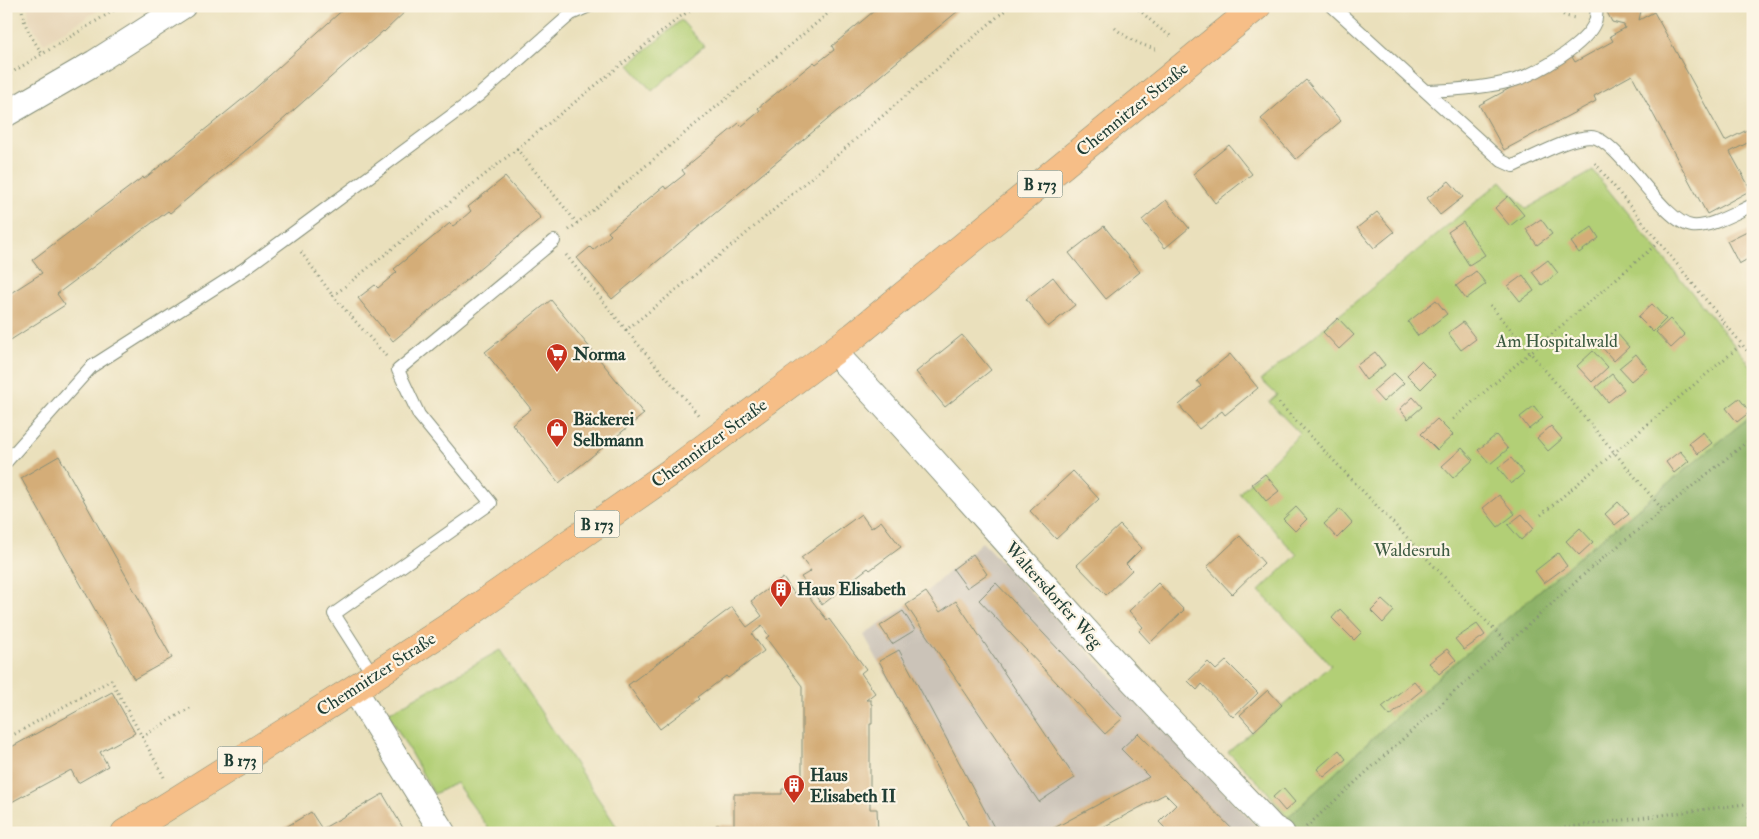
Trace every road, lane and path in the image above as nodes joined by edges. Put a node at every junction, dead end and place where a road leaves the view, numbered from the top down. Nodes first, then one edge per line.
1 (22, 6) edge
2 (121, 6) edge
3 (183, 6) edge
4 (589, 6) edge
5 (696, 6) edge
6 (838, 6) edge
7 (1010, 6) edge
8 (1135, 6) edge
9 (1257, 6) edge
10 (1332, 6) edge
11 (1551, 6) edge
12 (1597, 6) edge
13 (1595, 21) junction
14 (1115, 28) dead end
15 (1172, 37) dead end
16 (1159, 50) dead end
17 (43, 55) junction
18 (6, 76) edge
19 (1427, 91) junction
20 (6, 114) edge
21 (1578, 138) junction
22 (517, 149) junction
23 (1753, 205) edge
24 (577, 224) junction
25 (289, 236) junction
26 (554, 241) junction
27 (1659, 242) junction
28 (333, 296) junction
29 (1490, 305) dead end
30 (626, 330) junction
31 (1742, 344) junction
32 (833, 350) junction
33 (1530, 353) junction
34 (1753, 358) edge
35 (398, 370) junction
36 (1279, 403) dead end
37 (1453, 419) dead end
38 (718, 437) junction
39 (1753, 437) edge
40 (1614, 452) junction
41 (6, 462) edge
42 (1663, 510) junction
43 (1541, 515) dead end
44 (1508, 644) junction
45 (364, 682) junction
46 (190, 708) dead end
47 (142, 737) junction
48 (6, 739) edge
49 (1753, 744) edge
50 (176, 800) junction
51 (1751, 804) edge
52 (126, 833) edge
53 (443, 833) edge
54 (1282, 833) edge
55 (1300, 833) edge
56 (1525, 833) edge
57 (1748, 833) edge

1 - 17 path
2 - 17 path
3 - 20 street
4 - 25 lane
5 - 22 path
6 - 24 path
7 - 30 path
8 - 15 path
9 - 32 main road, Chemnitzer Straße / B 173
10 - 19 lane
11 - 13 path
12 - 13 lane
13 - 19 lane
14 - 16 path
17 - 18 path
19 - 21 lane
21 - 23 lane
21 - 27 path
22 - 24 path
22 - 28 path
24 - 26 path
25 - 28 path
25 - 41 lane
26 - 30 path
26 - 35 lane
27 - 31 path
27 - 33 path
28 - 35 path
29 - 33 path
30 - 38 path
31 - 34 path
31 - 40 path
32 - 38 main road, Chemnitzer Straße / B 173
32 - 54 street, Waltersdorfer Weg
33 - 37 path
33 - 40 path
35 - 45 lane
36 - 44 path
38 - 45 main road, Chemnitzer Straße / B 173
39 - 42 path
40 - 42 path
40 - 43 path
42 - 44 path
44 - 55 path
45 - 50 main road, Chemnitzer Straße / B 173
45 - 53 street
46 - 47 path
47 - 48 path
47 - 50 path
49 - 51 path
50 - 52 main road, Chemnitzer Straße / B 173
51 - 56 path
51 - 57 path

